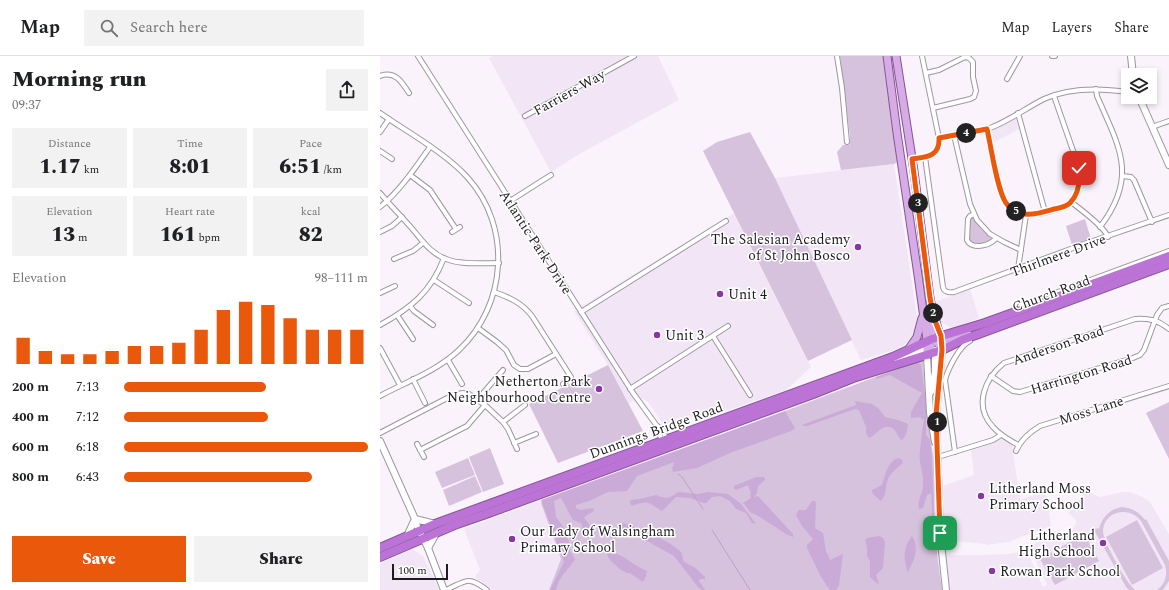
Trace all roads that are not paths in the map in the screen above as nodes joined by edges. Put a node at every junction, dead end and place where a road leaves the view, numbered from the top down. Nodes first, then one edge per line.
1 (418, 56) edge
2 (634, 56) edge
3 (837, 56) edge
4 (887, 56) edge
5 (896, 56) edge
6 (922, 56) edge
7 (968, 56) edge
8 (1020, 56) edge
9 (1131, 56) edge
10 (956, 58) edge
11 (1132, 68) edge
12 (926, 73) junction
13 (380, 76) edge
14 (1007, 79) dead end
15 (1096, 89) junction
16 (1121, 91) edge
17 (409, 93) dead end
18 (1054, 96) junction
19 (1142, 104) edge
20 (933, 108) junction
21 (380, 113) edge
22 (1018, 113) junction
23 (524, 116) dead end
24 (389, 119) junction
25 (1169, 121) edge
26 (1152, 127) junction
27 (987, 129) junction
28 (380, 132) edge
29 (954, 135) junction
30 (939, 138) junction
31 (847, 142) dead end
32 (430, 147) junction
33 (380, 151) edge
34 (925, 157) junction
35 (392, 159) dead end
36 (912, 159) junction
37 (1169, 165) edge
38 (410, 175) junction
39 (551, 175) dead end
40 (1122, 176) junction
41 (380, 193) edge
42 (387, 201) junction
43 (510, 201) junction
44 (1071, 202) junction
45 (380, 207) edge
46 (1045, 212) junction
47 (974, 214) junction
48 (1026, 214) junction
49 (1169, 215) edge
50 (402, 217) junction
51 (726, 221) dead end
52 (1152, 222) junction
53 (1100, 227) junction
54 (380, 232) edge
55 (452, 232) dead end
56 (1108, 236) junction
57 (996, 238) junction
58 (423, 243) junction
59 (1021, 250) junction
60 (1166, 257) edge
61 (444, 258) junction
62 (394, 260) dead end
63 (498, 263) junction
64 (1169, 268) edge
65 (1018, 269) junction
66 (434, 280) junction
67 (395, 286) dead end
68 (494, 292) junction
69 (380, 293) edge
70 (469, 303) dead end
71 (410, 306) junction
72 (1169, 306) edge
73 (581, 312) junction
74 (923, 314) junction
75 (397, 315) junction
76 (1156, 320) junction
77 (380, 324) edge
78 (433, 325) dead end
79 (728, 326) dead end
80 (478, 328) junction
81 (1169, 329) edge
82 (713, 336) junction
83 (413, 339) dead end
84 (934, 345) junction
85 (380, 348) edge
86 (908, 350) junction
87 (381, 353) edge
88 (556, 354) junction
89 (448, 360) junction
90 (873, 364) junction
91 (503, 370) dead end
92 (990, 376) junction
93 (413, 379) junction
94 (462, 384) dead end
95 (563, 384) dead end
96 (400, 385) junction
97 (1169, 386) edge
98 (630, 389) junction
99 (750, 395) dead end
100 (380, 396) edge
101 (478, 399) junction
102 (425, 403) dead end
103 (485, 405) junction
104 (525, 405) dead end
105 (503, 422) junction
106 (380, 433) edge
107 (536, 434) dead end
108 (1001, 435) junction
109 (380, 441) edge
110 (514, 443) junction
111 (417, 444) dead end
112 (666, 444) junction
113 (1018, 445) junction
114 (516, 449) dead end
115 (382, 450) edge
116 (420, 450) junction
117 (1016, 451) dead end
118 (955, 452) junction
119 (424, 457) dead end
120 (938, 457) junction
121 (416, 520) junction
122 (436, 528) junction
123 (423, 534) junction
124 (409, 540) junction
125 (380, 548) edge
126 (428, 548) junction
127 (380, 557) edge
128 (445, 590) edge
129 (487, 590) edge
130 (946, 590) edge

1 - 43 street, Atlantic Park Drive
2 - 23 street, Farriers Way
3 - 31 street
4 - 74 main road
5 - 36 main road
6 - 12 street
7 - 10 street
7 - 20 street
8 - 14 street
9 - 11 street
10 - 12 street
12 - 20 street
13 - 17 street
15 - 16 street
15 - 18 street
15 - 40 street
18 - 22 street
18 - 44 street
19 - 26 street
20 - 30 street
21 - 24 street
22 - 27 street
22 - 46 street
24 - 28 street
24 - 32 street
25 - 26 street
26 - 37 street
27 - 29 street
27 - 48 street
29 - 30 street
29 - 47 street
30 - 34 street
32 - 38 street
32 - 63 street
33 - 35 street
34 - 36 street
34 - 65 street, Thirlmere Drive
36 - 84 main road
38 - 42 street
38 - 55 street
39 - 43 street
40 - 52 street
40 - 53 street
41 - 42 street
42 - 45 street
42 - 50 street
43 - 73 street, Atlantic Park Drive
44 - 46 street
44 - 53 street
46 - 48 street
47 - 57 street
47 - 57 street
48 - 59 street
49 - 52 street, Thirlmere Drive
50 - 54 street
50 - 58 street
51 - 73 street
52 - 56 street, Thirlmere Drive
53 - 56 street
56 - 65 street, Thirlmere Drive
57 - 59 street
58 - 61 street
58 - 62 street
59 - 65 street
60 - 84 highway, Church Road
60 - 84 highway, Church Road
61 - 63 street
61 - 66 street
63 - 68 street
64 - 118 street, Church Road
66 - 70 street
66 - 71 street
67 - 69 street
68 - 80 street
68 - 88 street
71 - 75 street
71 - 78 street
72 - 76 street, Harrington Road
73 - 98 street, Atlantic Park Drive
74 - 84 main road
74 - 86 main road
75 - 77 street
75 - 83 street
76 - 81 street
76 - 92 street, Anderson Road
76 - 92 street, Harrington Road
79 - 82 street
80 - 88 street
80 - 89 street
82 - 98 street
82 - 99 street
84 - 86 highway, Dunnings Bridge Road
84 - 90 street
84 - 112 highway, Dunnings Bridge Road
84 - 120 street
84 - 120 street
85 - 87 street
86 - 90 highway, Dunnings Bridge Road
87 - 96 street
88 - 95 street
89 - 93 street
89 - 94 street
90 - 112 highway, Dunnings Bridge Road
91 - 101 street
92 - 108 street, Anderson Road
93 - 96 street
93 - 102 street
96 - 100 street
97 - 113 street, Moss Lane
98 - 112 street, Atlantic Park Drive
101 - 103 street
101 - 106 street
103 - 105 street
103 - 116 street
104 - 105 street
105 - 110 street
107 - 110 street
108 - 113 street
108 - 118 street
109 - 115 street
110 - 114 street
111 - 116 street
112 - 122 highway, Dunnings Bridge Road
113 - 117 street, Moss Lane
115 - 121 street
116 - 119 street
118 - 120 street
120 - 130 street
121 - 122 street
121 - 123 street
121 - 124 street
122 - 123 highway, Dunnings Bridge Road
122 - 126 street
123 - 124 highway
123 - 126 street
124 - 125 highway
124 - 126 street
124 - 127 highway
126 - 128 street
128 - 129 street

